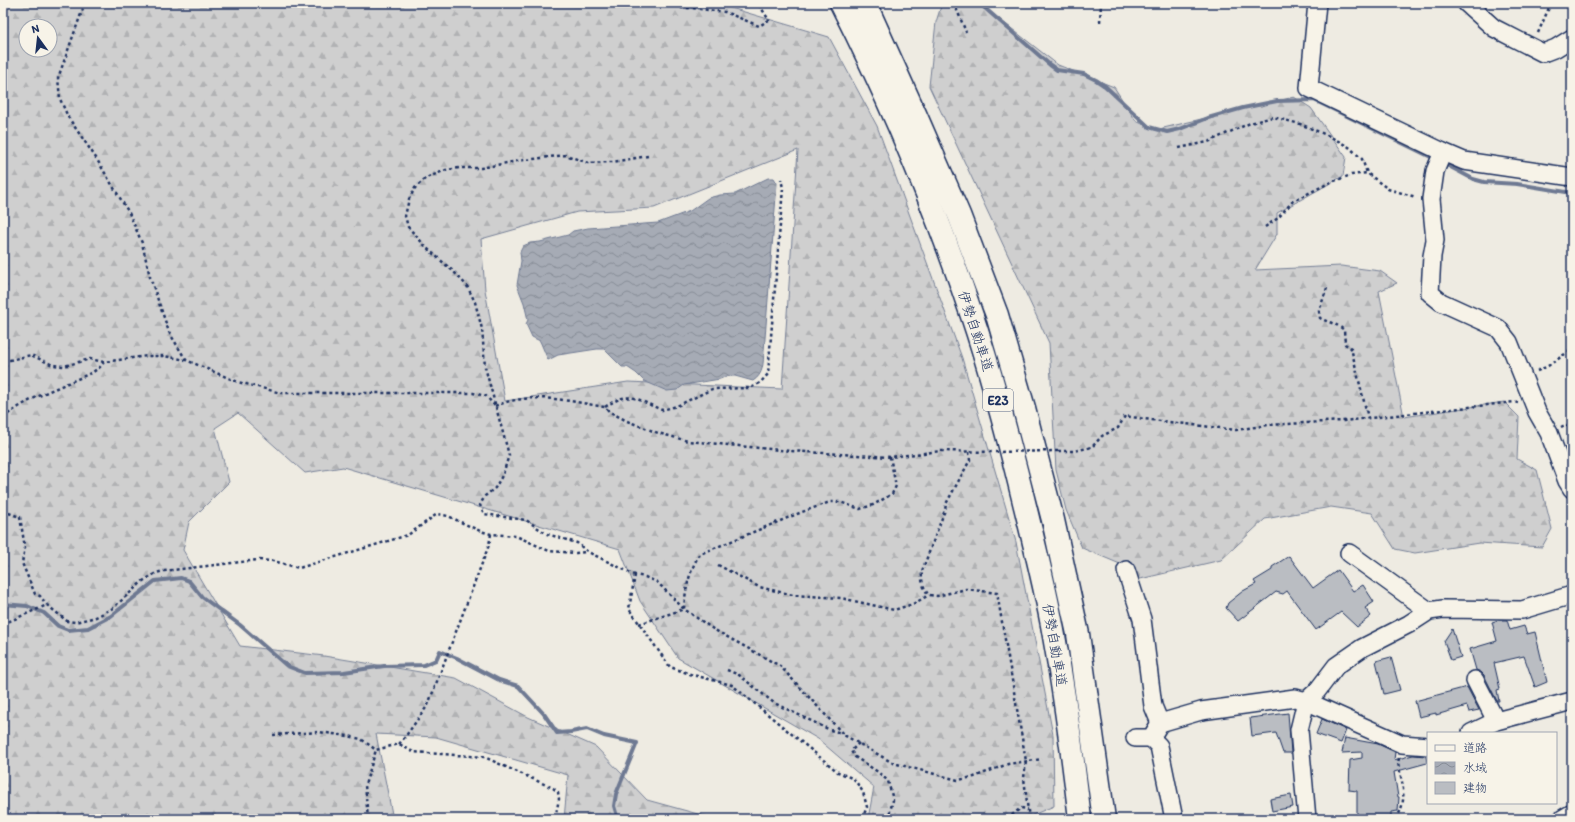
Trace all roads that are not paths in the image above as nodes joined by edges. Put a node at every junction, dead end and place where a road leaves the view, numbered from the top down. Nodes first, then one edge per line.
1 (841, 3) edge
2 (865, 3) edge
3 (1317, 3) edge
4 (1466, 3) edge
5 (1572, 38) edge
6 (1443, 152) junction
7 (1572, 177) edge
8 (1572, 489) edge
9 (1349, 552) dead end
10 (1126, 570) dead end
11 (1572, 595) edge
12 (1429, 611) junction
13 (1475, 680) dead end
14 (1306, 701) junction
15 (1572, 701) edge
16 (1496, 720) junction
17 (1160, 723) junction
18 (1473, 732) edge
19 (1427, 746) edge
20 (1572, 813) edge
21 (1080, 819) edge
22 (1104, 819) edge
23 (1174, 819) edge
24 (1307, 819) edge
25 (1562, 819) edge

1 - 21 highway, 伊勢自動車道 / E23
2 - 22 highway, 伊勢自動車道 / E23
3 - 6 street
4 - 5 street
6 - 7 street
6 - 8 street
9 - 12 street
10 - 17 street
11 - 12 street
12 - 14 street
13 - 16 street
14 - 17 street
14 - 19 street
14 - 24 street
15 - 16 street
16 - 18 street
17 - 23 street
20 - 25 street

